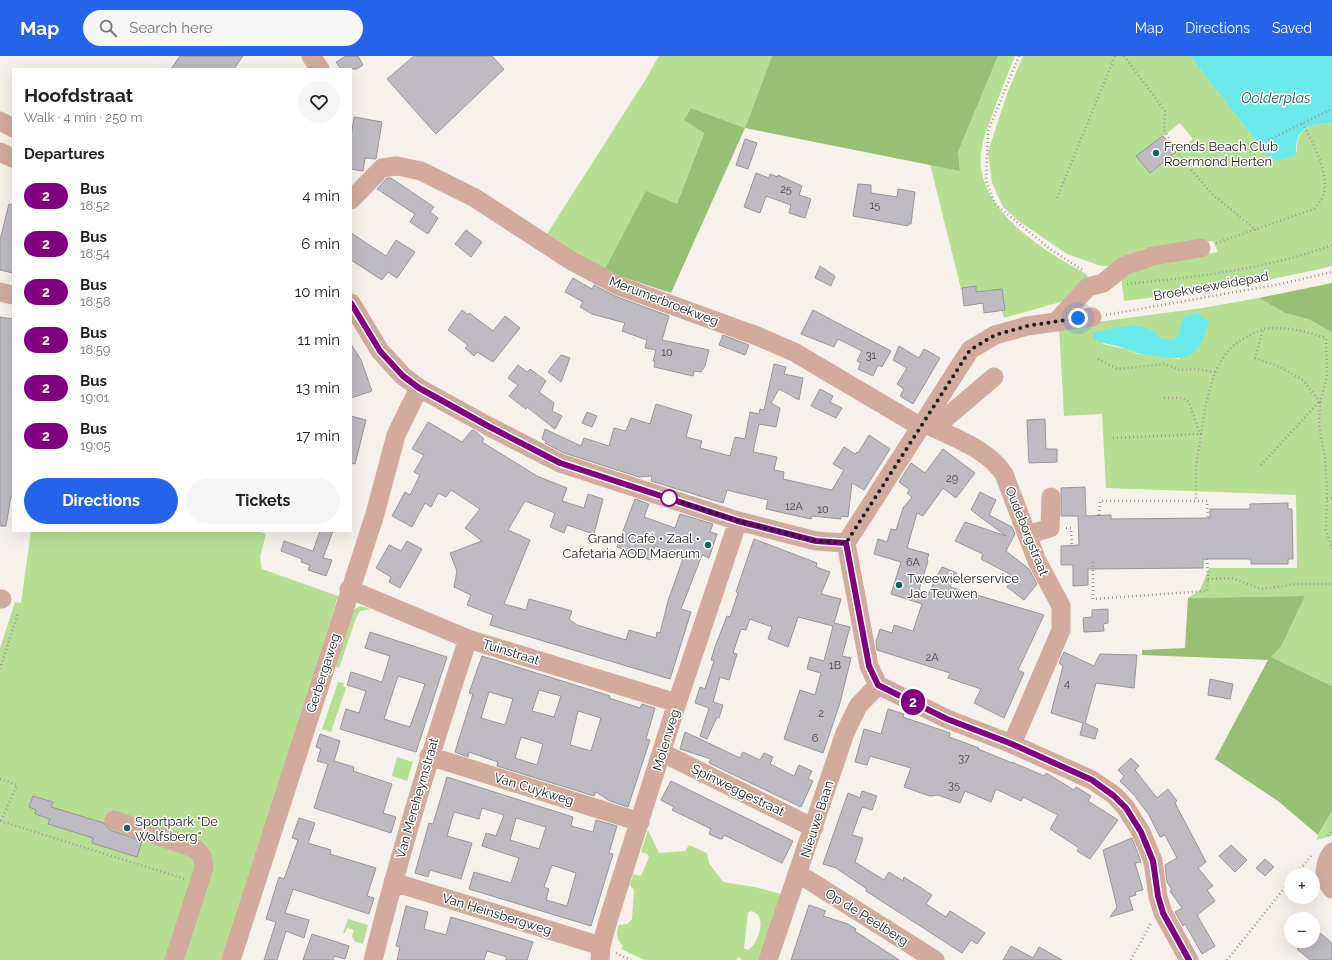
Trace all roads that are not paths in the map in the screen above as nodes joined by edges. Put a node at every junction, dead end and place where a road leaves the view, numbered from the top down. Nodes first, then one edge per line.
1 (311, 56) edge
2 (319, 68) edge
3 (0, 121) edge
4 (12, 127) edge
5 (352, 199) edge
6 (1201, 248) road end
7 (0, 292) edge
8 (12, 295) edge
9 (352, 305) edge
10 (1092, 317) road end
11 (1057, 321) junction
12 (994, 377) dead end
13 (419, 388) junction
14 (926, 426) junction
15 (1051, 497) dead end
16 (738, 521) junction
17 (1027, 535) junction
18 (846, 543) junction
19 (349, 589) junction
20 (468, 639) junction
21 (878, 685) junction
22 (678, 703) junction
23 (1012, 744) junction
24 (663, 753) junction
25 (429, 756) junction
26 (114, 820) dead end
27 (640, 822) junction
28 (814, 828) junction
29 (1332, 852) edge
30 (798, 874) junction
31 (393, 882) junction
32 (1332, 889) edge
33 (600, 953) edge
34 (174, 960) edge
35 (231, 960) edge
36 (373, 960) edge
37 (768, 960) edge
38 (935, 960) edge
39 (1188, 960) edge

1 - 2 street
3 - 4 street
5 - 14 street, Merumerbroekweg
6 - 11 street
7 - 8 street
9 - 13 street
10 - 11 street
11 - 14 street
12 - 14 street
13 - 16 street
13 - 19 street, Gerbergaweg
14 - 17 street, Oudeborgstraat
14 - 18 street
15 - 17 street
16 - 18 street
16 - 22 street, Molenweg
17 - 23 street, Oudeborgstraat
18 - 21 street
19 - 20 street, Tuinstraat
19 - 35 street, Gerbergaweg
20 - 22 street, Tuinstraat
20 - 25 street, Van Mereheymstraat
21 - 23 street
21 - 28 street, Nieuwe Baan
22 - 24 street, Molenweg
23 - 39 street
24 - 27 street, Molenweg
24 - 28 street, Spinweggestraat
25 - 27 street, Van Cuykweg
25 - 31 street, Van Mereheymstraat
26 - 34 street
27 - 33 street, Molenweg
28 - 30 street, Nieuwe Baan
29 - 32 street
30 - 37 street, Nieuwe Baan
30 - 38 street, Op de Peelberg
31 - 33 street, Van Heinsbergweg
31 - 36 street, Van Mereheymstraat

